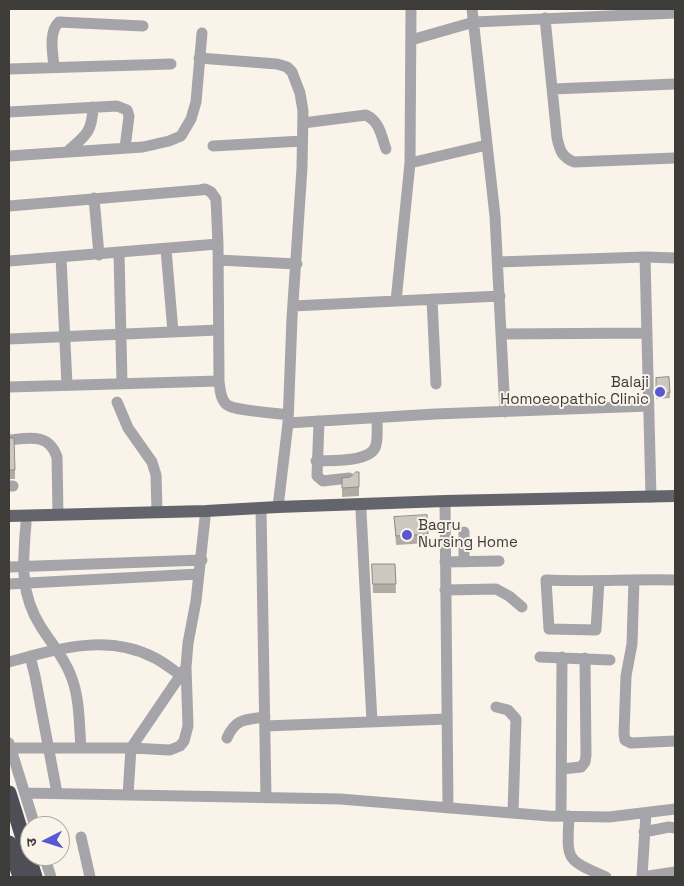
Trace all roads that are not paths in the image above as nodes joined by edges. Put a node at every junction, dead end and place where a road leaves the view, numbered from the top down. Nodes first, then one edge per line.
1 (411, 9) edge
2 (472, 9) edge
3 (651, 11) edge
4 (675, 13) edge
5 (545, 18) junction
6 (474, 22) junction
7 (143, 26) dead end
8 (202, 33) dead end
9 (411, 40) junction
10 (199, 58) junction
11 (171, 64) dead end
12 (54, 67) junction
13 (9, 69) edge
14 (675, 84) edge
15 (553, 89) junction
16 (93, 107) junction
17 (9, 112) edge
18 (303, 123) junction
19 (302, 141) junction
20 (488, 145) junction
21 (213, 146) dead end
22 (126, 148) junction
23 (386, 150) dead end
24 (67, 152) junction
25 (9, 156) edge
26 (675, 158) edge
27 (410, 163) junction
28 (94, 198) junction
29 (9, 206) edge
30 (218, 244) junction
31 (166, 249) junction
32 (119, 253) junction
33 (99, 255) junction
34 (62, 257) junction
35 (645, 258) junction
36 (675, 258) edge
37 (218, 260) junction
38 (9, 261) edge
39 (498, 262) junction
40 (297, 264) junction
41 (500, 296) junction
42 (432, 299) junction
43 (396, 301) junction
44 (293, 306) junction
45 (218, 330) junction
46 (173, 332) junction
47 (647, 333) junction
48 (120, 334) junction
49 (502, 334) junction
50 (66, 337) junction
51 (9, 339) edge
52 (218, 381) junction
53 (122, 384) junction
54 (436, 384) dead end
55 (68, 385) junction
56 (9, 387) edge
57 (117, 402) dead end
58 (649, 406) junction
59 (505, 412) junction
60 (377, 418) junction
61 (288, 419) junction
62 (319, 421) junction
63 (9, 440) edge
64 (316, 462) junction
65 (349, 478) edge
66 (675, 496) edge
67 (651, 497) junction
68 (675, 502) edge
69 (445, 504) junction
70 (278, 506) junction
71 (261, 511) junction
72 (361, 511) junction
73 (157, 512) junction
74 (58, 514) junction
75 (9, 516) edge
76 (205, 518) junction
77 (26, 522) junction
78 (9, 523) edge
79 (464, 532) dead end
80 (202, 560) junction
81 (163, 561) junction
82 (445, 562) junction
83 (464, 562) junction
84 (499, 562) dead end
85 (117, 563) junction
86 (76, 565) junction
87 (22, 567) junction
88 (9, 568) edge
89 (199, 574) junction
90 (164, 576) junction
91 (118, 578) junction
92 (77, 580) junction
93 (634, 580) junction
94 (675, 580) edge
95 (599, 581) junction
96 (24, 582) junction
97 (9, 584) edge
98 (445, 590) junction
99 (522, 607) dead end
100 (58, 650) junction
101 (30, 656) junction
102 (540, 657) dead end
103 (562, 657) junction
104 (585, 658) junction
105 (610, 660) dead end
106 (9, 662) edge
107 (183, 671) junction
108 (496, 708) dead end
109 (447, 720) junction
110 (265, 722) junction
111 (372, 722) junction
112 (227, 738) dead end
113 (675, 741) edge
114 (10, 745) edge
115 (48, 748) junction
116 (81, 748) junction
117 (131, 748) junction
118 (562, 769) junction
119 (9, 793) edge
120 (25, 793) junction
121 (57, 794) junction
122 (128, 795) junction
123 (266, 798) junction
124 (448, 808) junction
125 (675, 809) edge
126 (513, 813) junction
127 (646, 813) junction
128 (32, 816) edge
129 (565, 816) junction
130 (675, 828) edge
131 (644, 832) junction
132 (81, 837) dead end
133 (9, 843) edge
134 (675, 872) edge
135 (20, 877) edge
136 (35, 877) edge
137 (90, 877) edge
138 (606, 877) edge
139 (642, 877) edge

1 - 9 street
2 - 6 street
3 - 4 street
3 - 5 street
5 - 6 street
5 - 15 street
6 - 9 street
6 - 20 street
7 - 12 street
8 - 10 street
9 - 27 street
10 - 18 street
10 - 22 street
11 - 12 street
12 - 13 street
14 - 15 street
15 - 26 street
16 - 17 street
16 - 22 street
16 - 24 street
18 - 19 street
18 - 23 street
19 - 21 street
19 - 40 street
20 - 27 street
20 - 39 street
22 - 24 street
24 - 25 street
27 - 43 street
28 - 29 street
28 - 30 street
28 - 33 street
30 - 31 street
30 - 37 street
31 - 32 street
31 - 46 street
32 - 33 street
32 - 48 street
33 - 34 street
34 - 38 street
34 - 50 street
35 - 36 street
35 - 39 street
35 - 47 street
37 - 40 street
37 - 45 street
39 - 41 street
40 - 44 street
41 - 42 street
41 - 49 street
42 - 43 street
42 - 54 street
43 - 44 street
44 - 61 street
45 - 46 street
45 - 52 street
46 - 48 street
47 - 49 street
47 - 58 street
48 - 50 street
48 - 53 street
49 - 59 street
50 - 51 street
50 - 55 street
52 - 53 street
52 - 61 street
53 - 55 street
55 - 56 street
57 - 73 street
58 - 59 street
58 - 67 street
59 - 60 street
60 - 62 street
60 - 64 street
61 - 62 street
61 - 70 street
62 - 64 street
63 - 74 street
64 - 65 street
66 - 67 main road
67 - 69 main road
68 - 69 main road
69 - 70 main road
69 - 72 main road
69 - 82 street
70 - 71 main road
71 - 72 main road
71 - 73 main road
71 - 76 main road
71 - 110 street
72 - 111 street
73 - 74 main road
74 - 75 main road
76 - 77 main road
76 - 80 street
77 - 78 main road
77 - 87 street
79 - 83 street
80 - 81 street
80 - 89 street
81 - 85 street
81 - 90 street
82 - 83 street
82 - 98 street
83 - 84 street
85 - 86 street
85 - 91 street
86 - 87 street
86 - 92 street
87 - 88 street
87 - 96 street
89 - 90 street
89 - 107 street
90 - 91 street
91 - 92 street
92 - 96 street
93 - 94 street
93 - 95 street
93 - 113 street
95 - 95 street
96 - 97 street
96 - 100 street
98 - 99 street
98 - 109 street
100 - 101 street
100 - 107 street
100 - 116 street
101 - 106 street
101 - 115 street
102 - 103 street
103 - 104 street
103 - 118 street
104 - 105 street
104 - 118 street
107 - 117 street
107 - 117 street
108 - 126 street
109 - 111 street
109 - 124 street
110 - 111 street
110 - 112 street
110 - 123 street
114 - 115 street
114 - 120 street
115 - 116 street
115 - 121 street
116 - 117 street
117 - 122 street
118 - 129 street
119 - 136 highway
120 - 121 street
120 - 128 street
121 - 122 street
122 - 123 street
123 - 124 street
124 - 126 street
125 - 127 street
126 - 129 street
127 - 129 street
127 - 131 street
129 - 138 street
130 - 131 street
131 - 139 street
132 - 137 street
133 - 135 highway
134 - 139 street

